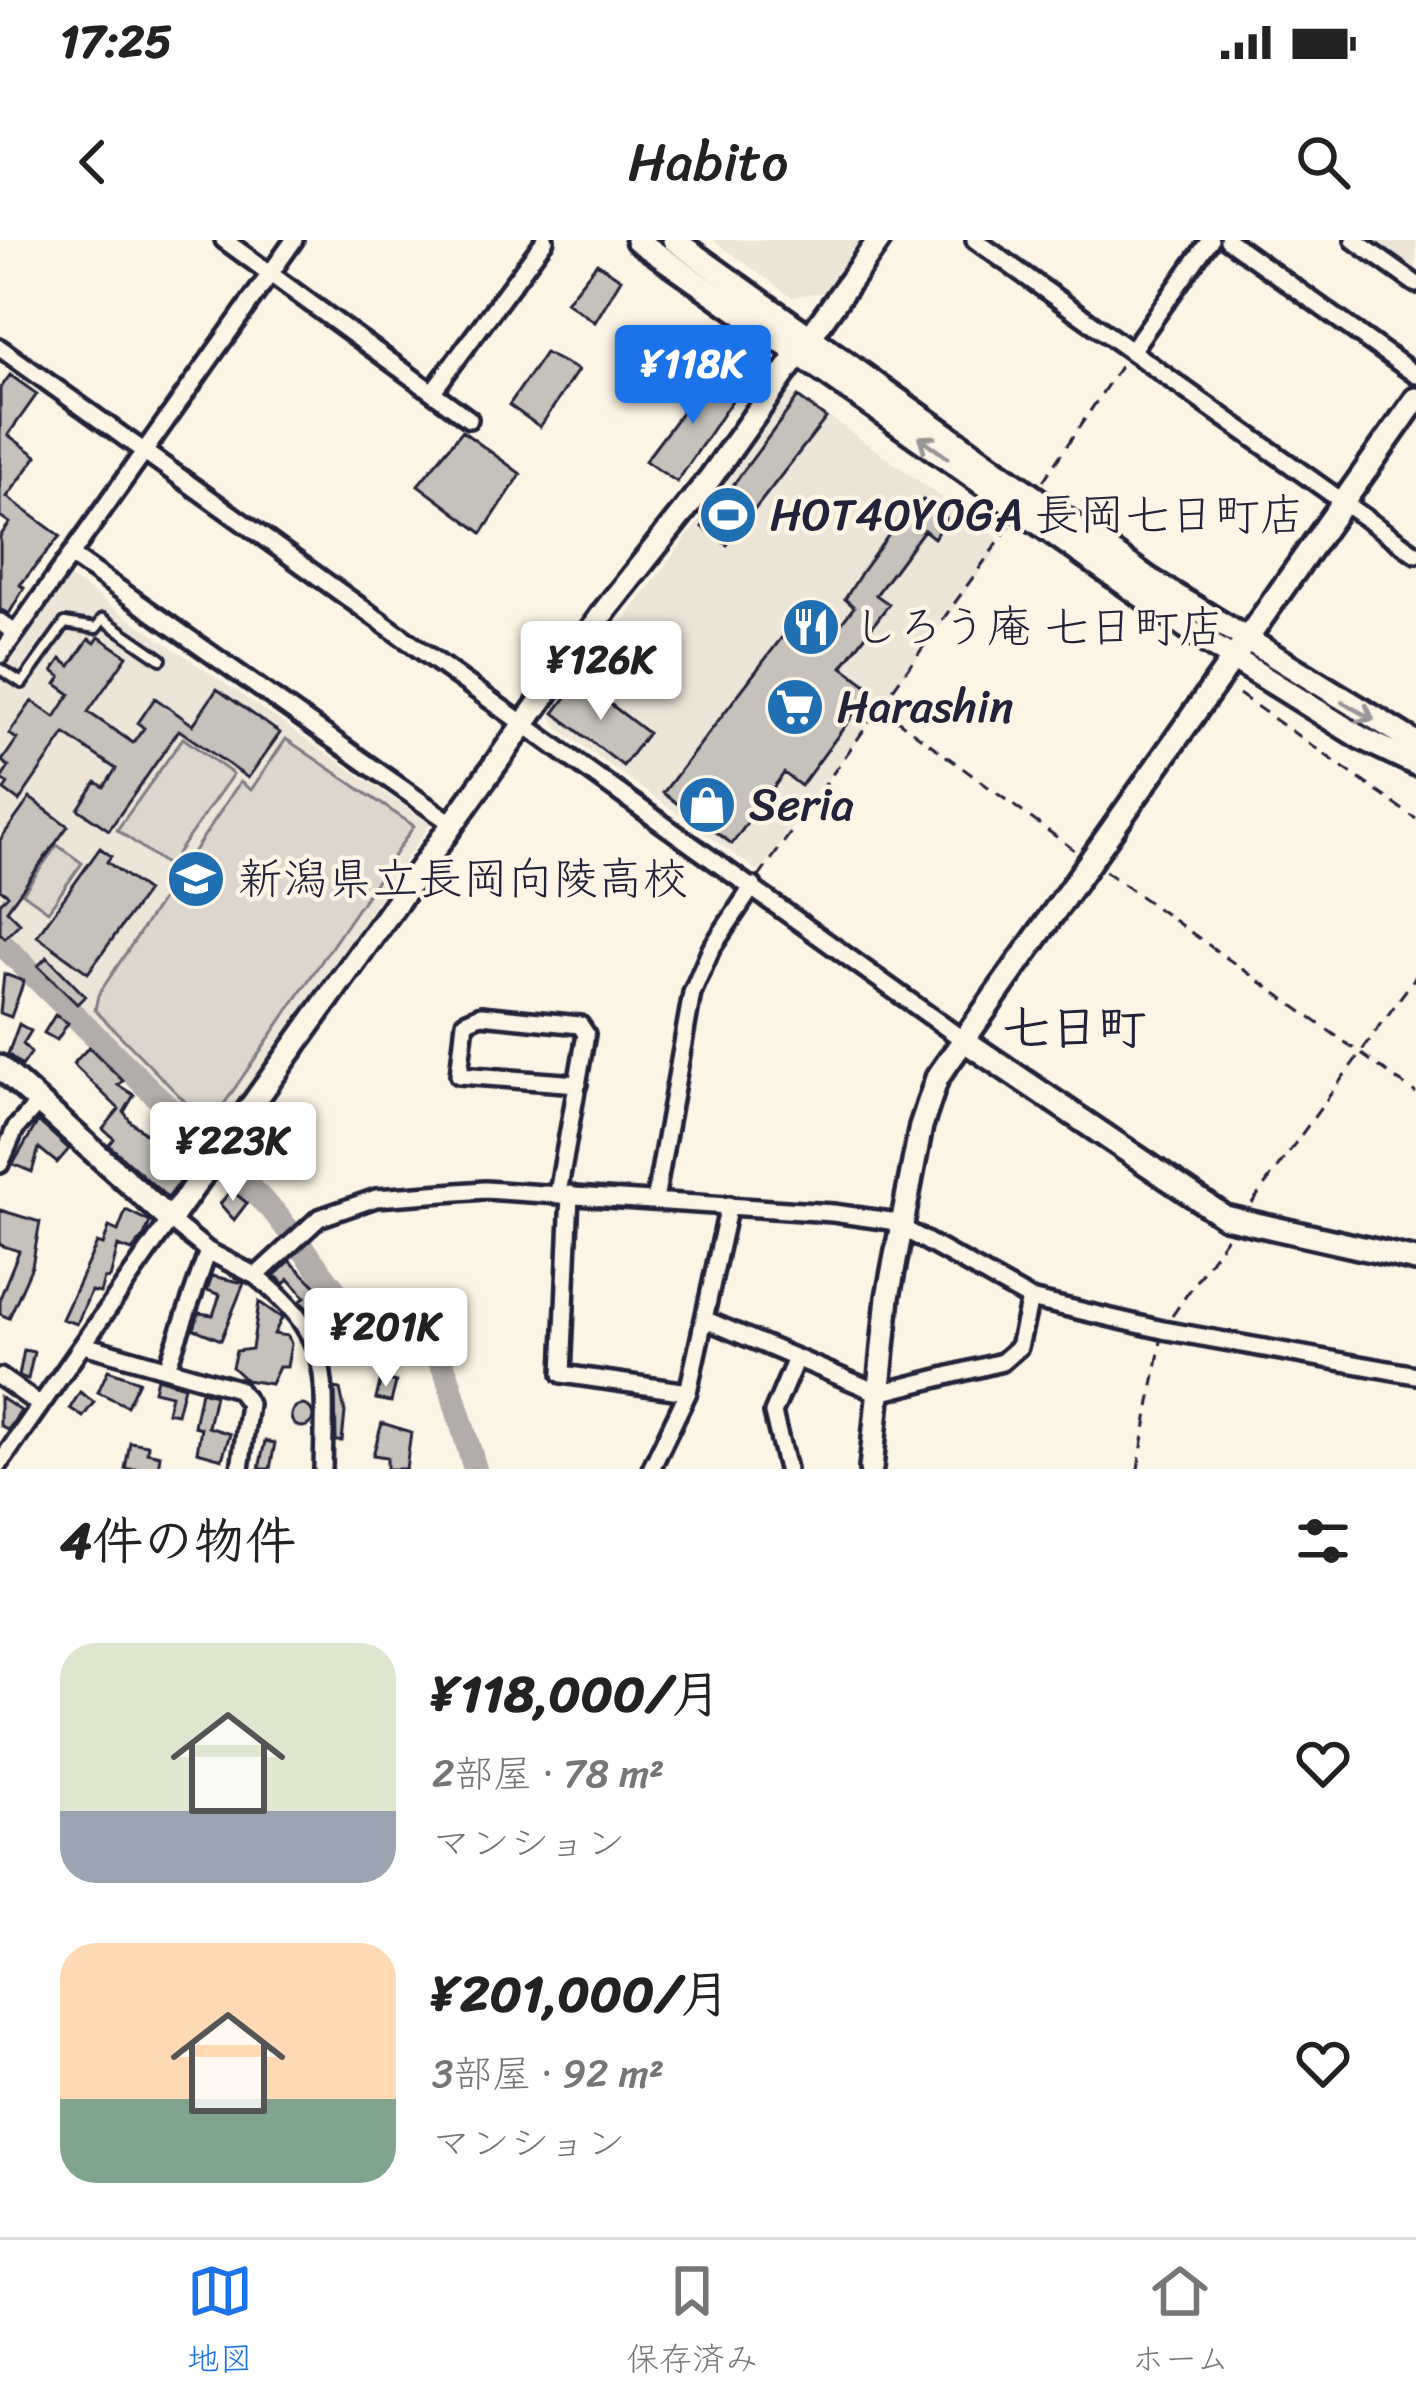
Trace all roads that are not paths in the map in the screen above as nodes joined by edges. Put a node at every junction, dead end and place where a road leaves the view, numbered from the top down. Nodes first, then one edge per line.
1 (224, 240) edge
2 (294, 240) edge
3 (544, 240) edge
4 (637, 240) edge
5 (674, 240) edge
6 (879, 240) edge
7 (975, 240) edge
8 (1210, 240) edge
9 (1228, 240) edge
10 (1354, 240) edge
11 (271, 273) junction
12 (1416, 284) edge
13 (805, 344) junction
14 (0, 348) edge
15 (1131, 351) junction
16 (1416, 376) edge
17 (434, 391) junction
18 (1416, 399) edge
19 (470, 418) dead end
20 (144, 451) junction
21 (1344, 502) junction
22 (1416, 554) edge
23 (72, 556) junction
24 (0, 622) edge
25 (15, 633) junction
26 (1239, 650) junction
27 (0, 655) edge
28 (161, 659) dead end
29 (0, 669) edge
30 (524, 726) junction
31 (1416, 743) edge
32 (1416, 764) edge
33 (454, 825) junction
34 (753, 886) junction
35 (962, 1040) junction
36 (0, 1067) edge
37 (578, 1084) junction
38 (38, 1103) junction
39 (0, 1164) edge
40 (564, 1193) junction
41 (655, 1200) junction
42 (729, 1205) junction
43 (170, 1220) junction
44 (901, 1227) junction
45 (208, 1251) junction
46 (1416, 1260) edge
47 (256, 1276) junction
48 (1030, 1299) junction
49 (706, 1320) junction
50 (83, 1345) junction
51 (795, 1360) junction
52 (167, 1369) junction
53 (1416, 1376) edge
54 (0, 1377) edge
55 (688, 1392) junction
56 (879, 1393) junction
57 (40, 1406) junction
58 (0, 1463) edge
59 (241, 1469) edge
60 (323, 1469) edge
61 (651, 1469) edge
62 (787, 1469) edge
63 (871, 1469) edge

1 - 11 street
2 - 11 street
3 - 17 street
4 - 13 street
5 - 13 street
6 - 13 street
7 - 15 street
8 - 15 street
9 - 16 street
10 - 12 street
11 - 17 street
11 - 20 street
13 - 26 street
13 - 30 street
14 - 20 street
15 - 21 street
17 - 19 street
18 - 21 street
20 - 23 street
20 - 30 street
21 - 22 street
21 - 26 street
23 - 25 street
23 - 33 street
24 - 25 street
25 - 27 street
26 -> 31 street
26 - 32 street
26 - 35 street
28 - 29 lane
30 - 33 street
30 - 34 street
33 - 43 street
34 - 35 street
34 - 41 street
35 - 44 street
35 - 46 street
36 - 38 street
37 - 37 street
37 - 40 street
38 - 39 street
38 - 43 street
40 - 41 street
40 - 47 street
40 - 55 street
41 - 42 street
42 - 44 street
42 - 49 street
43 - 45 street
43 - 50 street
44 - 48 street
44 - 56 street
45 - 47 street
45 - 52 street
47 - 60 street
48 - 53 street
48 - 56 street
49 - 51 street
49 - 55 street
50 - 52 street
50 - 57 street
51 - 56 street
51 - 62 street
52 - 59 street
54 - 57 street
55 - 61 street
56 - 63 street
57 - 58 street

